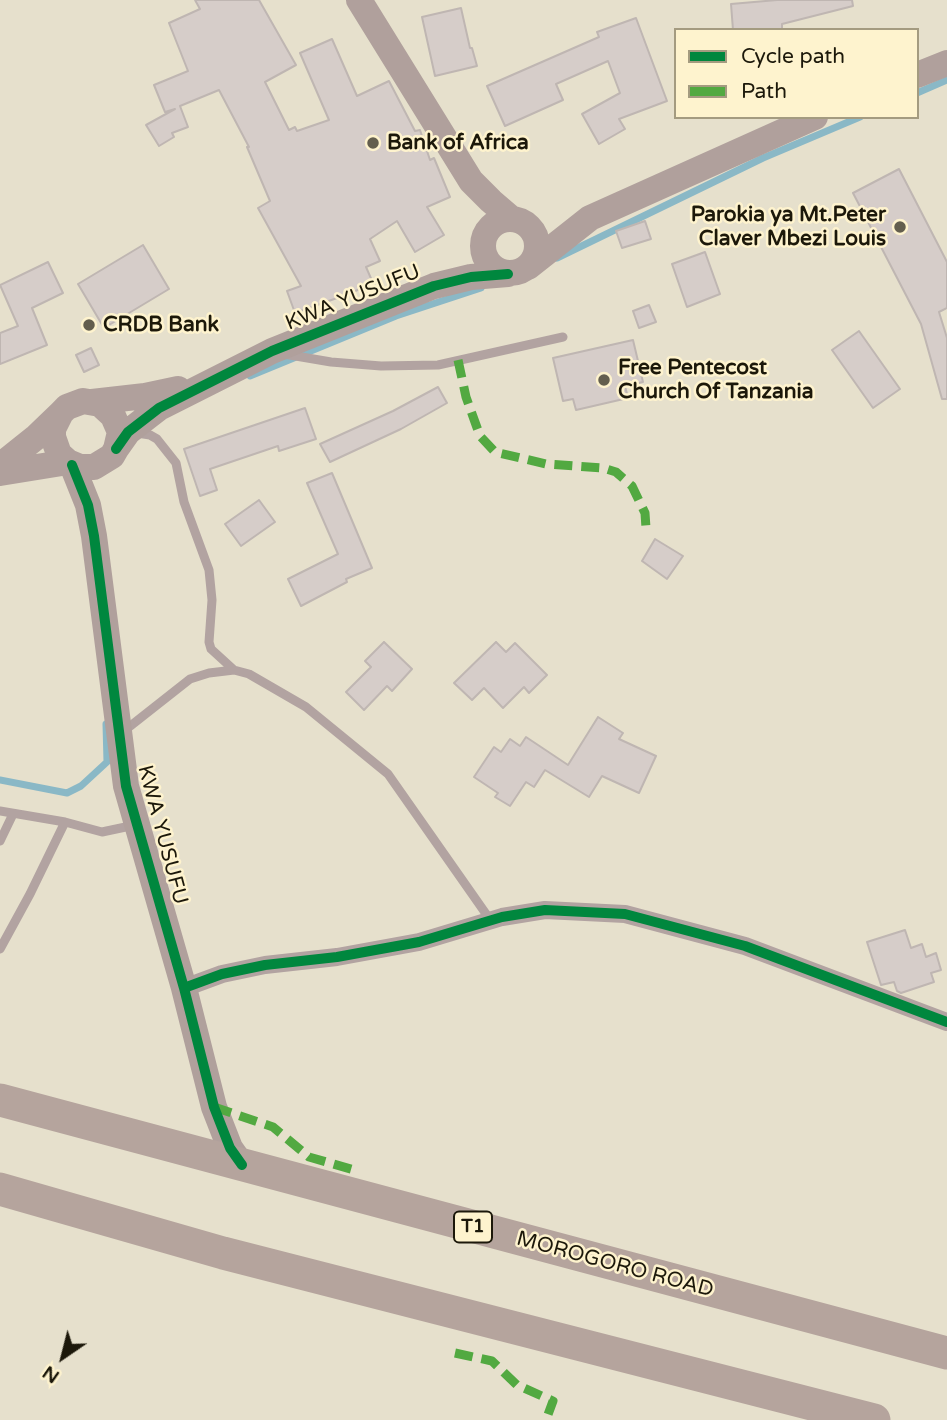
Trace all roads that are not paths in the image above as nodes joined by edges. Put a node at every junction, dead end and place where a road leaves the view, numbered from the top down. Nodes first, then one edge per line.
1 (359, 0) edge
2 (947, 63) edge
3 (919, 74) edge
4 (811, 119) edge
5 (471, 181) junction
6 (590, 218) junction
7 (517, 220) junction
8 (484, 239) junction
9 (518, 271) junction
10 (434, 286) junction
11 (563, 337) dead end
12 (272, 351) junction
13 (207, 383) junction
14 (92, 402) junction
15 (61, 413) junction
16 (119, 446) junction
17 (70, 463) junction
18 (0, 466) edge
19 (0, 473) edge
20 (94, 536) junction
21 (234, 670) junction
22 (120, 734) junction
23 (0, 811) edge
24 (13, 814) junction
25 (65, 822) junction
26 (137, 824) junction
27 (0, 841) edge
28 (491, 921) junction
29 (0, 949) edge
30 (184, 988) junction
31 (947, 1022) edge
32 (0, 1100) edge
33 (242, 1165) junction
34 (0, 1189) edge
35 (947, 1353) edge
36 (874, 1420) edge

1 - 5 street
2 - 3 street
4 - 6 street
5 - 7 street
5 - 8 street
6 - 7 street
6 - 9 street
7 - 8 street, KWA YUSUFU
7 - 9 street
8 - 9 street
8 - 10 street, KWA YUSUFU
9 - 10 street, KWA YUSUFU
10 - 12 street, KWA YUSUFU
11 - 12 lane
12 - 13 street, KWA YUSUFU
13 - 14 street, KWA YUSUFU
13 - 16 street, KWA YUSUFU
14 - 15 street
14 - 16 street
15 - 17 street
15 - 18 street
16 - 17 street
16 - 20 street, KWA YUSUFU
16 - 21 lane
17 - 19 street
17 - 20 street, KWA YUSUFU
20 - 22 street, KWA YUSUFU
21 - 22 lane
21 - 28 lane
22 - 26 street, KWA YUSUFU
23 - 24 lane
24 - 25 lane
24 - 27 lane
25 - 26 lane
25 - 29 lane
26 - 30 street, KWA YUSUFU
28 - 30 street
28 - 31 street
30 - 33 street, KWA YUSUFU
32 - 33 highway, MOROGORO ROAD / T1
33 - 35 highway, MOROGORO ROAD / T1
34 - 36 highway

